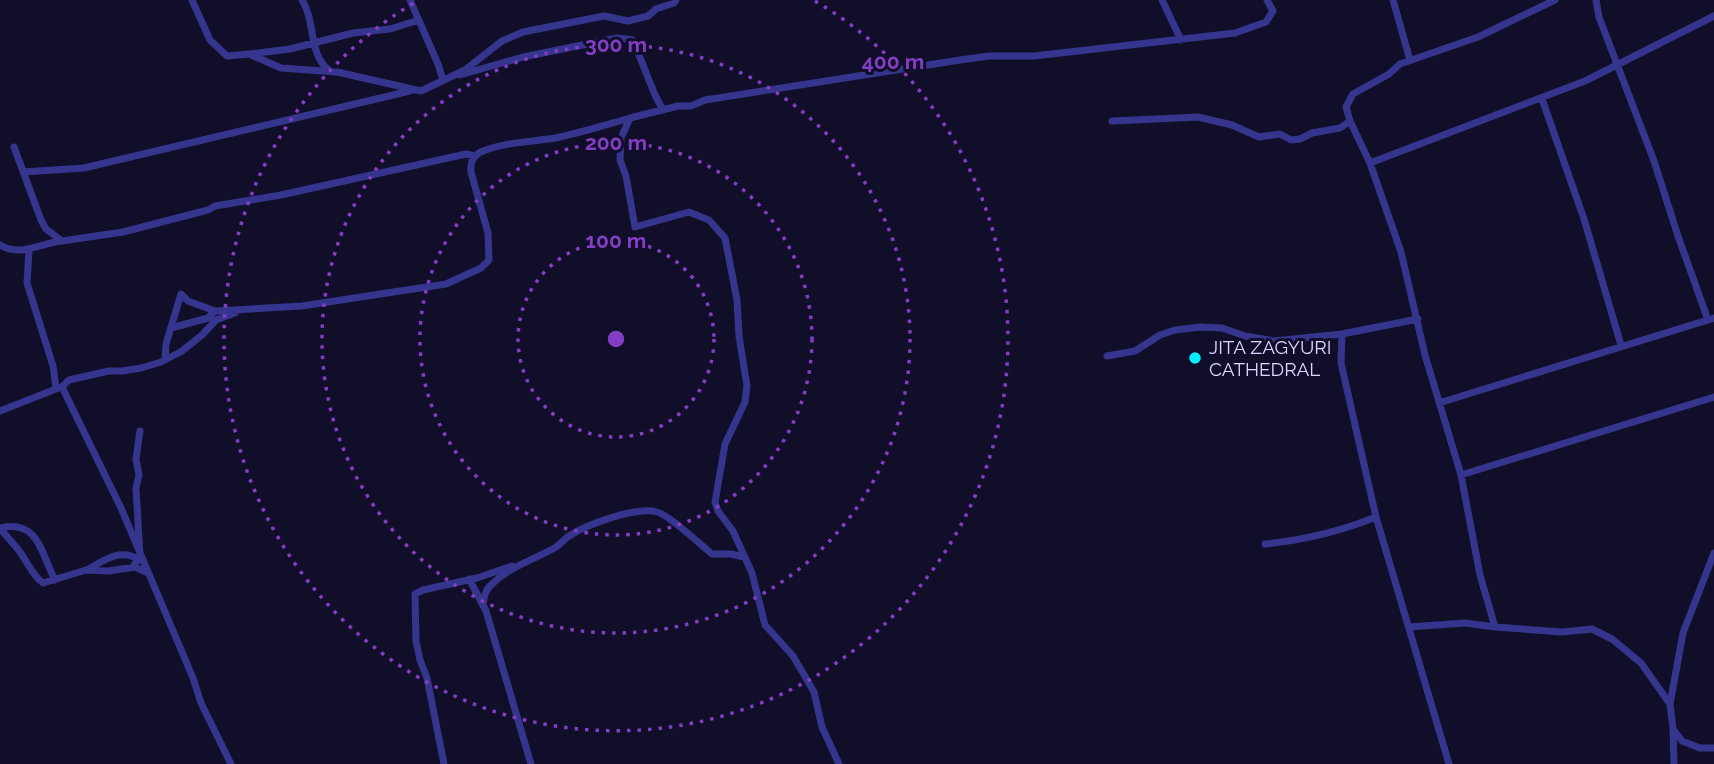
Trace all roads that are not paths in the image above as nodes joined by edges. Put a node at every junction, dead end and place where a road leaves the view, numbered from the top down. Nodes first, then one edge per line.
1 (192, 0) edge
2 (302, 0) edge
3 (410, 0) edge
4 (676, 0) edge
5 (1162, 0) edge
6 (1267, 0) edge
7 (1393, 0) edge
8 (1555, 0) edge
9 (1596, 0) edge
10 (1713, 18) edge
11 (419, 20) junction
12 (1181, 40) junction
13 (315, 41) junction
14 (249, 54) junction
15 (1410, 60) junction
16 (1618, 65) junction
17 (330, 71) junction
18 (453, 76) junction
19 (443, 80) junction
20 (414, 90) junction
21 (1542, 99) junction
22 (663, 110) junction
23 (630, 118) junction
24 (1112, 121) dead end
25 (1350, 121) junction
26 (14, 147) dead end
27 (475, 156) junction
28 (1370, 163) junction
29 (23, 172) junction
30 (62, 241) junction
31 (0, 245) edge
32 (29, 251) junction
33 (215, 311) junction
34 (239, 311) junction
35 (1418, 319) junction
36 (1711, 319) edge
37 (171, 328) junction
38 (1342, 334) junction
39 (1621, 345) junction
40 (1107, 356) dead end
41 (165, 360) junction
42 (59, 387) junction
43 (1714, 397) edge
44 (1439, 402) junction
45 (0, 411) edge
46 (140, 431) dead end
47 (1461, 475) junction
48 (1376, 517) junction
49 (0, 528) edge
50 (136, 544) junction
51 (1265, 544) dead end
52 (128, 553) junction
53 (1714, 553) edge
54 (744, 557) junction
55 (140, 559) junction
56 (516, 565) junction
57 (133, 567) junction
58 (86, 570) junction
59 (147, 572) junction
60 (469, 579) junction
61 (55, 580) junction
62 (483, 605) junction
63 (1409, 627) junction
64 (1495, 627) junction
65 (1670, 704) junction
66 (1673, 729) junction
67 (1714, 748) edge
68 (226, 757) junction
69 (217, 764) edge
70 (231, 764) edge
71 (444, 764) edge
72 (531, 764) edge
73 (838, 764) edge
74 (1449, 764) edge
75 (1674, 764) edge

1 - 14 street
2 - 13 street
3 - 11 street
4 - 18 street
5 - 12 street
6 - 12 street
7 - 15 street
8 - 15 street
9 - 16 street
10 - 16 street
11 - 13 street
11 - 19 street
12 - 22 street
13 - 14 street
13 - 17 street
14 - 17 street
15 - 25 street
16 - 21 street
16 - 36 street
17 - 20 street
18 - 19 street
18 - 22 street
19 - 20 street
20 - 29 street
21 - 28 street
21 - 39 street
22 - 23 street
23 - 27 street
23 - 54 street
24 - 25 street
25 - 28 street
26 - 29 street
27 - 30 street
27 - 34 street
28 - 35 street
29 - 30 street
30 - 32 street
31 - 32 street
32 - 42 street
33 - 34 street
33 - 37 street
33 - 37 street
34 - 41 street
35 - 38 street
35 - 44 street
36 - 39 street
37 - 41 street
38 - 40 street
38 - 48 street
39 - 44 street
41 - 42 street
42 - 45 street
42 - 50 street
43 - 47 street
44 - 47 street
46 - 55 street
47 - 64 street
48 - 51 street
48 - 63 street
49 - 61 street
49 - 61 street
50 - 52 street
50 - 55 street
52 - 55 street
52 - 58 street
53 - 65 street
54 - 56 street
54 - 73 street
55 - 57 street
55 - 59 street
56 - 60 street
56 - 62 street
57 - 58 street
57 - 59 street
58 - 61 street
59 - 68 street
60 - 62 street
60 - 71 street
62 - 72 street
63 - 64 street
63 - 74 street
64 - 65 street
65 - 66 street
66 - 67 street
66 - 75 street
68 - 69 street
68 - 70 street

